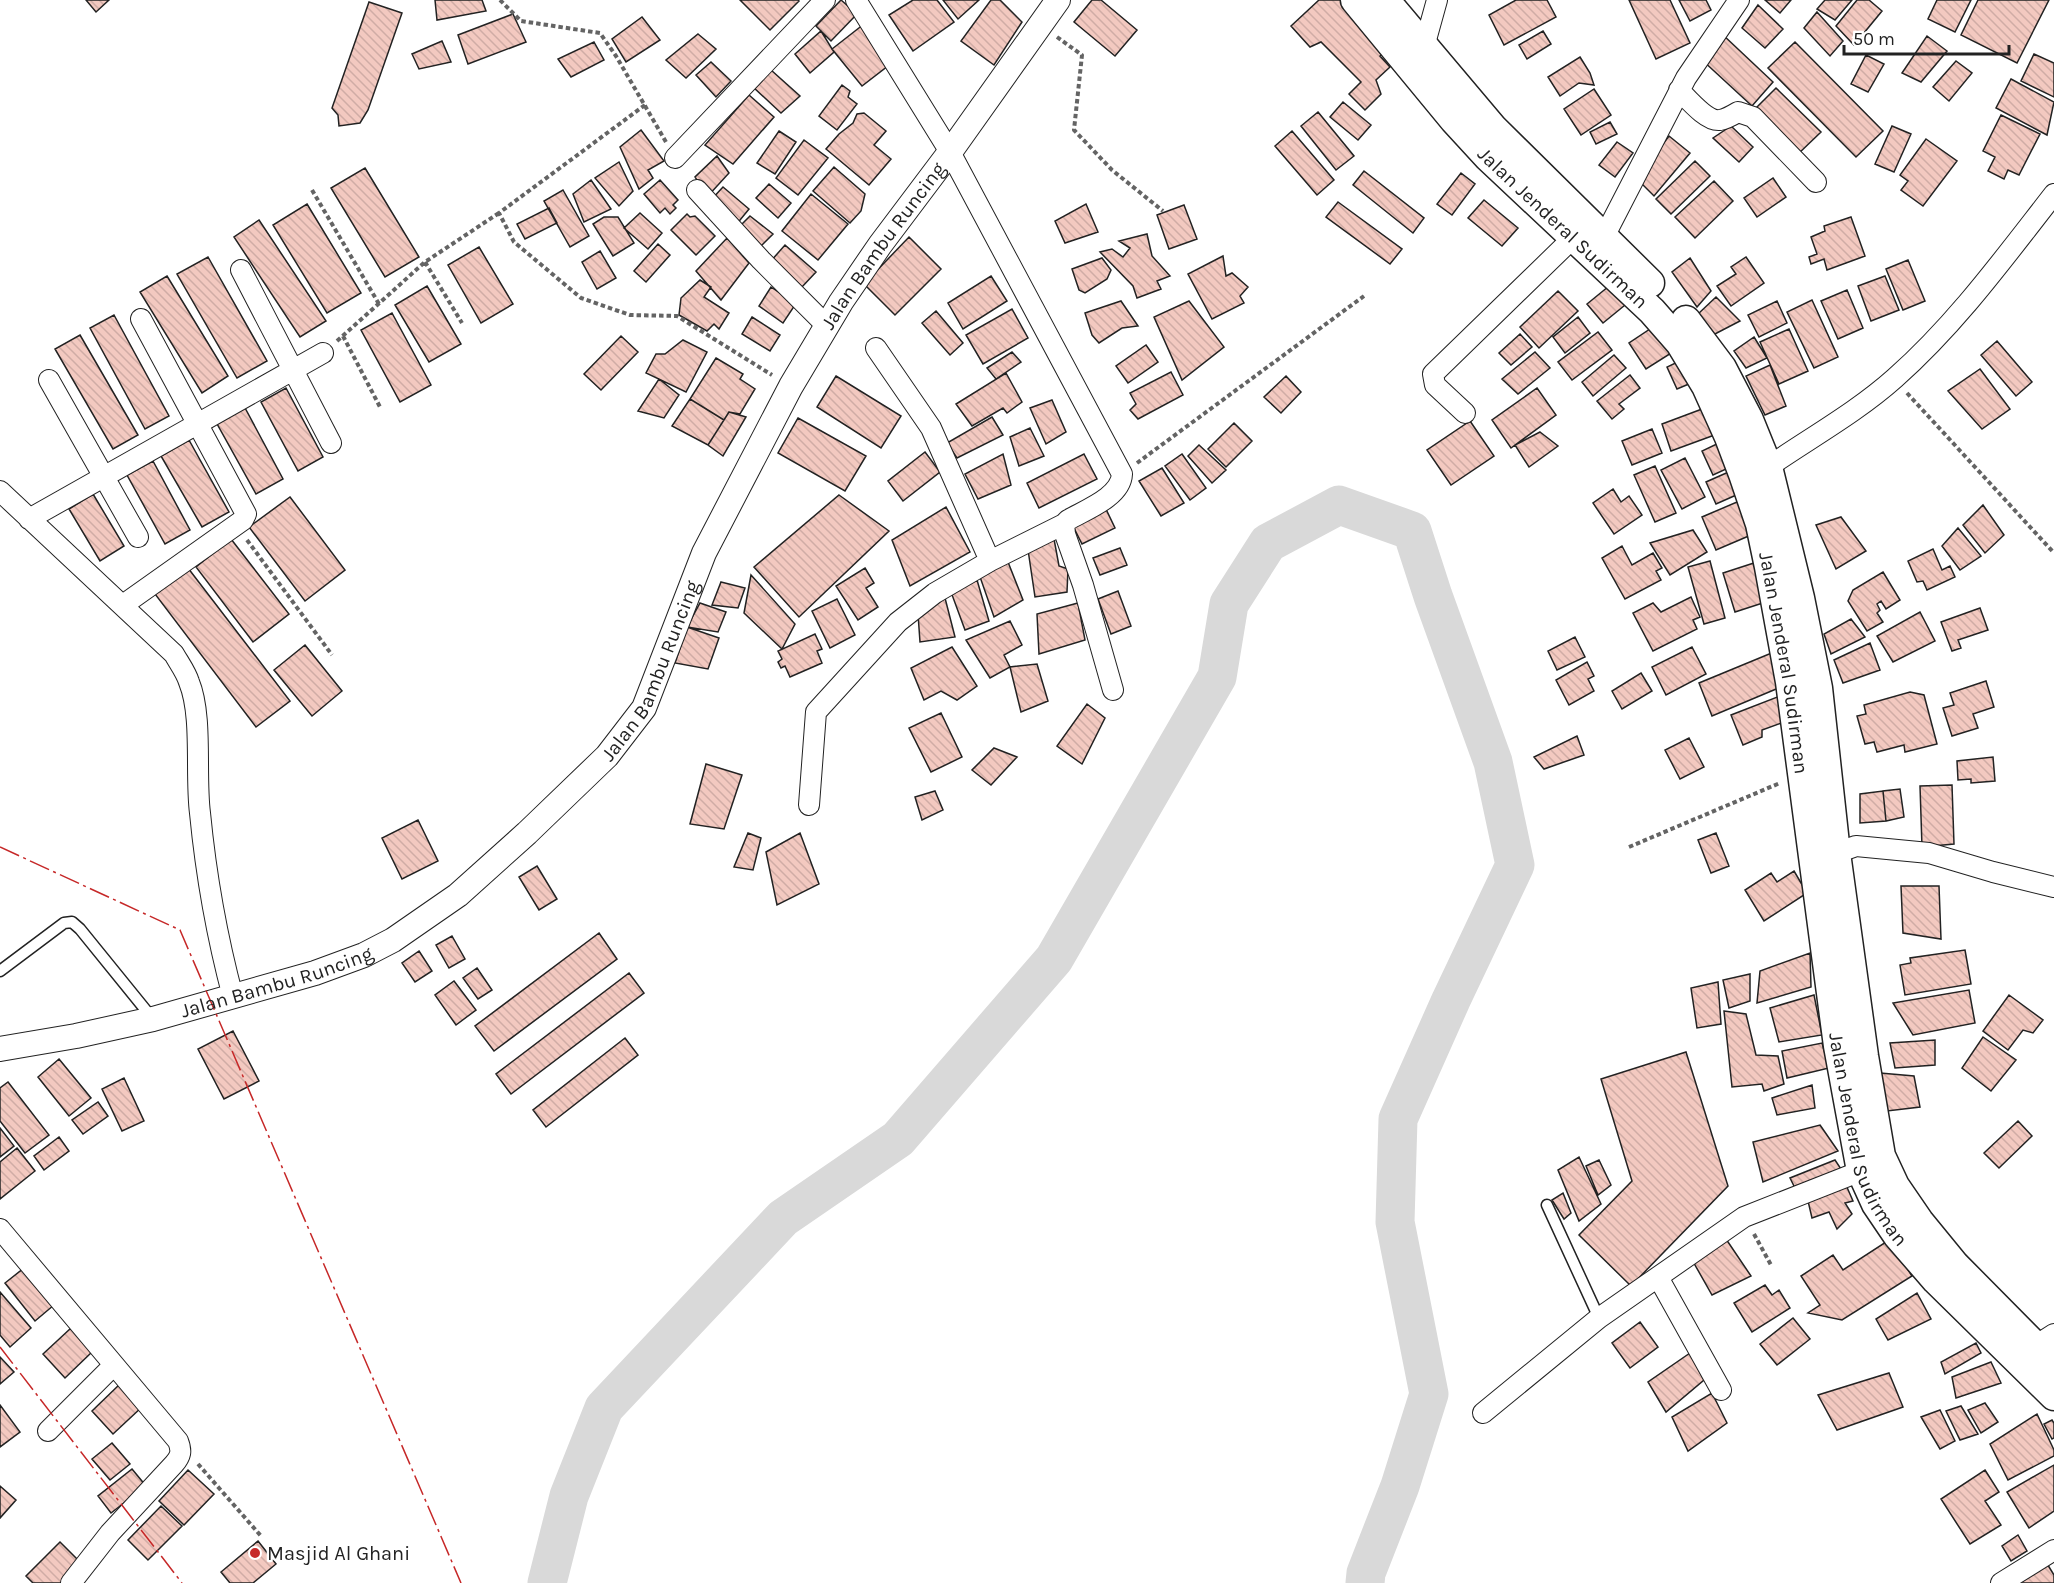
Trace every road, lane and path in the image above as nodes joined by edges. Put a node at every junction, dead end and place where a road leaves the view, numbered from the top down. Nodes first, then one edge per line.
1 (500, 0) edge
2 (825, 0) edge
3 (856, 0) edge
4 (1058, 0) edge
5 (1355, 0) edge
6 (1385, 0) edge
7 (1437, 0) edge
8 (1739, 0) edge
9 (1040, 25) junction
10 (1417, 56) junction
11 (1679, 90) junction
12 (645, 105) junction
13 (950, 152) junction
14 (675, 158) joint
15 (1815, 182) dead end
16 (312, 190) dead end
17 (697, 190) dead end
18 (2054, 194) edge
19 (1163, 211) dead end
20 (498, 213) junction
21 (1589, 242) junction
22 (425, 262) junction
23 (241, 270) dead end
24 (1364, 296) dead end
25 (379, 304) junction
26 (141, 319) dead end
27 (462, 323) dead end
28 (827, 326) junction
29 (343, 336) junction
30 (876, 348) dead end
31 (323, 353) joint
32 (293, 371) junction
33 (1894, 379) junction
34 (50, 380) dead end
35 (791, 386) junction
36 (380, 407) dead end
37 (1465, 413) dead end
38 (198, 423) junction
39 (331, 442) dead end
40 (1768, 467) junction
41 (1122, 474) junction
42 (105, 475) junction
43 (0, 491) edge
44 (29, 519) junction
45 (1064, 524) junction
46 (235, 525) junction
47 (138, 537) dead end
48 (2054, 553) edge
49 (990, 561) junction
50 (123, 605) junction
51 (332, 654) dead end
52 (1113, 690) dead end
53 (1809, 723) junction
54 (1803, 774) junction
55 (809, 805) dead end
56 (1629, 847) dead end
57 (1836, 853) junction
58 (2054, 887) edge
59 (0, 971) edge
60 (233, 997) junction
61 (153, 1019) junction
62 (0, 1049) edge
63 (1861, 1172) junction
64 (1547, 1205) dead end
65 (1744, 1217) junction
66 (0, 1229) edge
67 (1771, 1265) dead end
68 (1658, 1277) junction
69 (1599, 1318) junction
70 (2035, 1346) edge
71 (2054, 1365) edge
72 (113, 1366) junction
73 (1721, 1390) dead end
74 (2054, 1396) edge
75 (1483, 1413) dead end
76 (48, 1431) dead end
77 (178, 1442) junction
78 (261, 1536) dead end
79 (2054, 1550) edge
80 (71, 1583) edge
81 (2001, 1583) edge

1 - 12 path
2 - 14 street
3 - 13 street
4 - 9 street, Jalan Bambu Runcing
5 - 10 main road, Jalan Jenderal Sudirman
6 - 10 main road, Jalan Jenderal Sudirman
7 - 10 street
8 - 11 street
9 - 13 street, Jalan Bambu Runcing
9 - 19 path
10 - 21 main road, Jalan Jenderal Sudirman
11 - 15 street
11 - 21 street
12 - 14 path
12 - 20 path
13 - 28 street, Jalan Bambu Runcing
13 - 41 street
16 - 25 path
17 - 28 street
18 - 33 street
20 - 22 path
20 - 35 path
21 - 37 street
21 - 40 main road, Jalan Jenderal Sudirman
21 - 53 main road, Jalan Jenderal Sudirman
22 - 25 path
22 - 27 path
23 - 32 street
24 - 41 path
25 - 29 path
26 - 38 street
28 - 35 street, Jalan Bambu Runcing
29 - 31 path
29 - 36 path
30 - 49 street
31 - 32 street
32 - 38 street
32 - 39 street
33 - 40 street
33 - 48 path
34 - 42 street
35 - 60 street, Jalan Bambu Runcing
38 - 42 street
38 - 46 street
40 - 53 main road, Jalan Jenderal Sudirman
41 - 45 street
42 - 44 street
42 - 47 street
43 - 44 street
44 - 50 street
45 - 49 street
45 - 52 street
46 - 50 street
46 - 51 path
49 - 55 street
50 - 60 street
53 - 54 main road, Jalan Jenderal Sudirman
53 - 57 main road, Jalan Jenderal Sudirman
54 - 56 path
54 - 63 main road, Jalan Jenderal Sudirman
57 - 58 street
57 - 70 main road, Jalan Jenderal Sudirman
59 - 61 lane
60 - 61 street, Jalan Bambu Runcing
61 - 62 street, Jalan Bambu Runcing
63 - 65 street
63 - 70 main road, Jalan Jenderal Sudirman
64 - 69 lane
65 - 67 path
65 - 68 street
66 - 72 street
68 - 69 street
68 - 73 street
69 - 75 street
70 - 71 main road, Jalan Jenderal Sudirman
70 - 74 main road, Jalan Jenderal Sudirman
72 - 76 street
72 - 77 street
77 - 78 path
77 - 80 street
79 - 81 street

